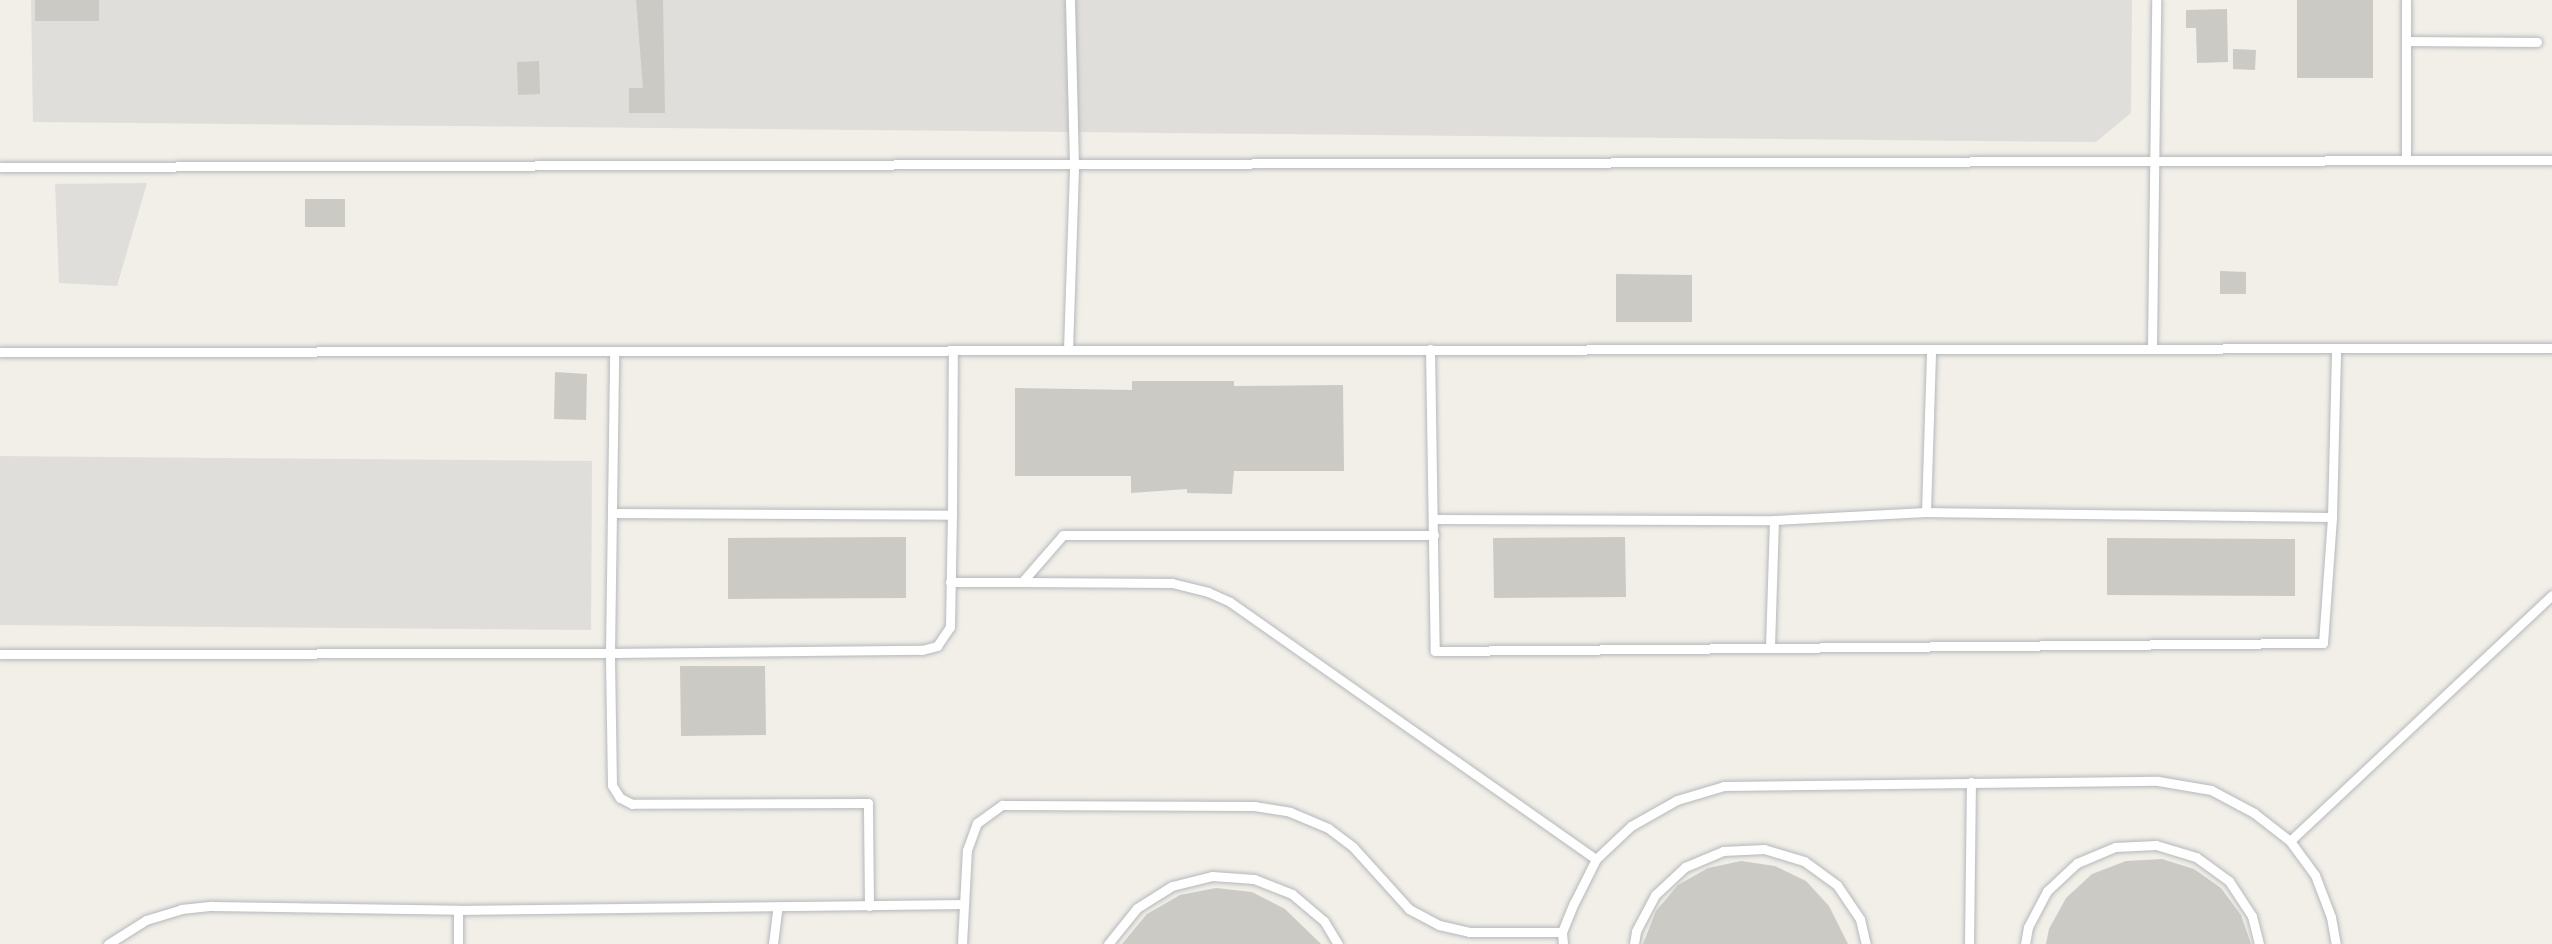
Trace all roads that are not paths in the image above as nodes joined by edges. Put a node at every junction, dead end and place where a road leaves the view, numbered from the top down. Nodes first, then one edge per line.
1 (1070, 0) edge
2 (2156, 0) edge
3 (2406, 0) edge
4 (2406, 41) junction
5 (2537, 42) dead end
6 (2156, 159) junction
7 (2406, 160) junction
8 (2552, 160) edge
9 (1074, 165) junction
10 (0, 167) edge
11 (2152, 348) junction
12 (2337, 348) junction
13 (2552, 348) edge
14 (1430, 349) junction
15 (1931, 349) junction
16 (953, 350) junction
17 (1068, 350) junction
18 (614, 351) junction
19 (0, 352) edge
20 (1926, 512) junction
21 (614, 513) junction
22 (952, 515) junction
23 (2332, 517) junction
24 (1434, 519) junction
25 (1774, 520) junction
26 (1434, 535) junction
27 (950, 582) junction
28 (1022, 582) junction
29 (2552, 595) edge
30 (1770, 647) junction
31 (609, 653) junction
32 (0, 654) edge
33 (1971, 782) junction
34 (2290, 841) junction
35 (1596, 859) junction
36 (961, 904) junction
37 (778, 906) junction
38 (869, 906) junction
39 (458, 910) junction
40 (1562, 932) junction
41 (108, 944) edge
42 (458, 944) edge
43 (773, 944) edge
44 (962, 944) edge
45 (1108, 944) edge
46 (1338, 944) edge
47 (1563, 944) edge
48 (1634, 944) edge
49 (1866, 944) edge
50 (1969, 944) edge
51 (2025, 944) edge
52 (2259, 944) edge
53 (2336, 944) edge

1 - 9 lane
2 - 6 lane
3 - 4 lane
4 - 5 lane
4 - 7 lane
6 - 7 lane
6 - 9 lane
6 - 11 lane
7 - 8 lane
9 - 10 lane
9 - 17 lane
11 - 12 lane
11 - 15 lane
12 - 13 lane
12 - 23 lane
14 - 15 lane
14 - 17 lane
14 - 24 lane
15 - 20 lane
16 - 17 lane
16 - 18 lane
16 - 22 lane
18 - 19 lane
18 - 21 lane
20 - 23 lane
20 - 25 lane
21 - 22 lane
21 - 31 lane
22 - 27 lane
23 - 30 lane
24 - 25 lane
24 - 26 lane
25 - 30 lane
26 - 28 lane
26 - 30 lane
27 - 28 lane
27 - 31 lane
28 - 35 lane
29 - 34 lane
31 - 32 lane
31 - 38 lane
33 - 34 lane
33 - 35 lane
33 - 50 lane
34 - 53 lane
35 - 40 lane
36 - 38 lane
36 - 40 lane
36 - 44 lane
37 - 38 lane
37 - 39 lane
37 - 43 lane
39 - 41 lane
39 - 42 lane
40 - 47 lane
45 - 46 lane
48 - 49 lane
51 - 52 lane

